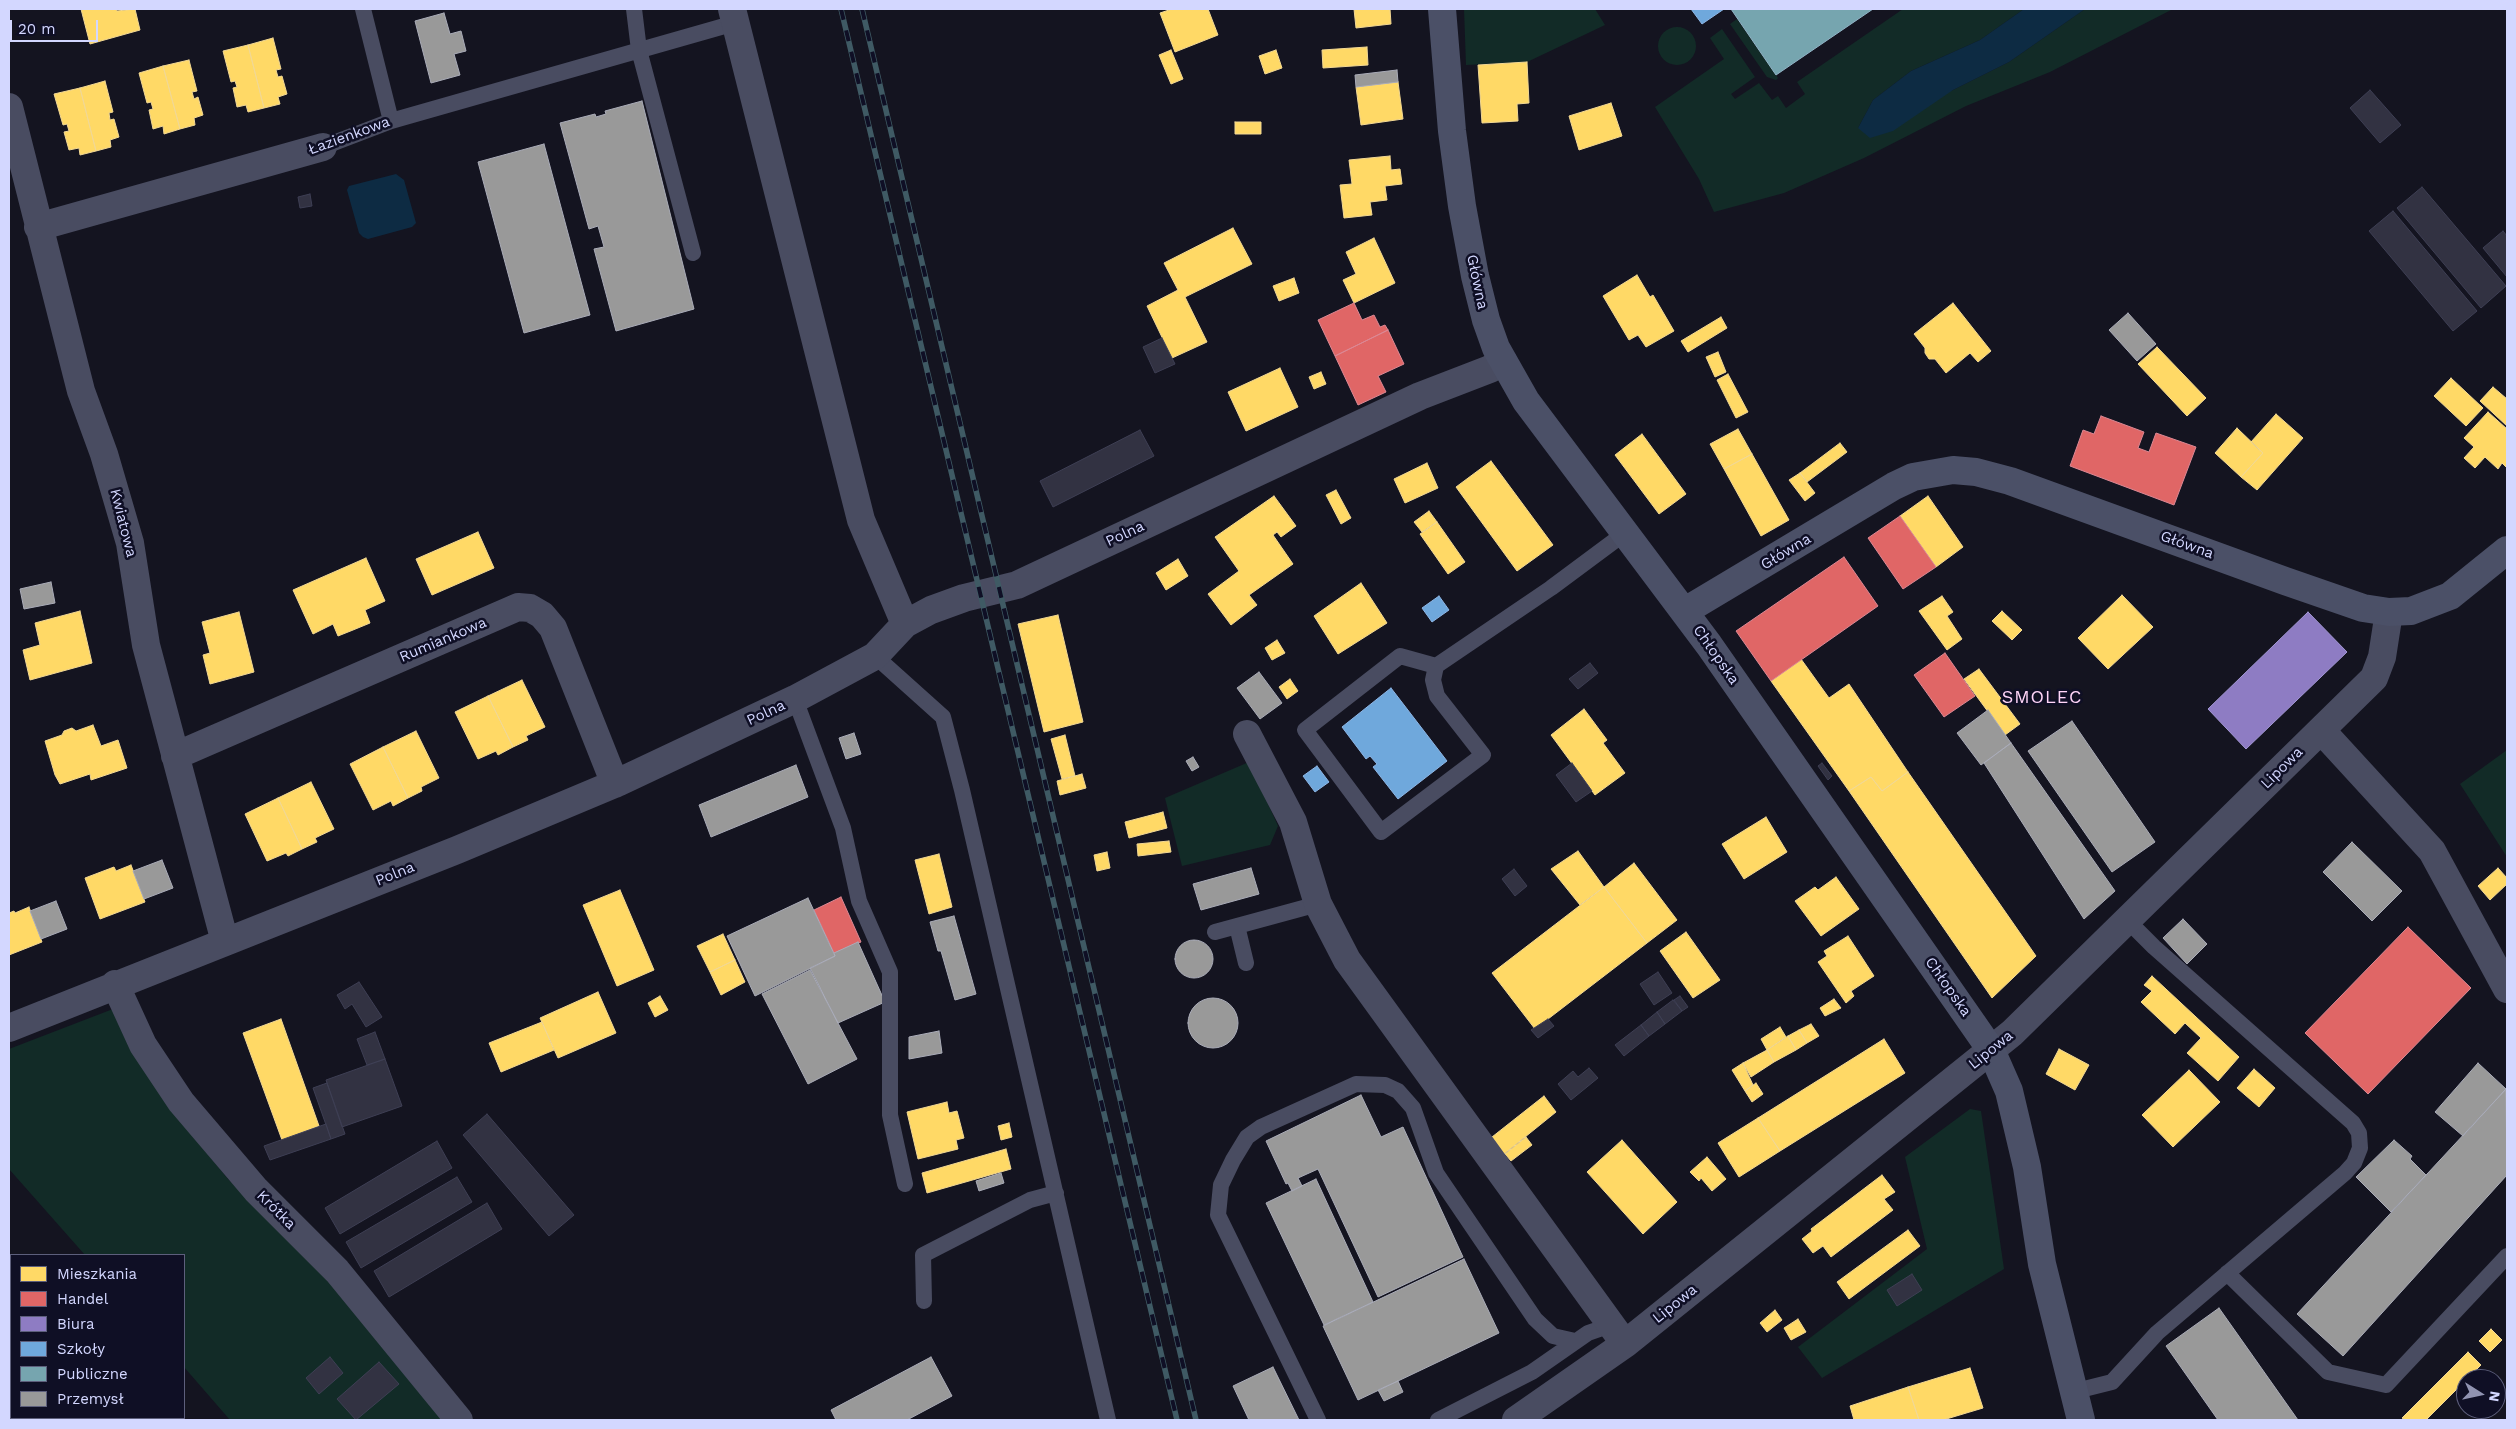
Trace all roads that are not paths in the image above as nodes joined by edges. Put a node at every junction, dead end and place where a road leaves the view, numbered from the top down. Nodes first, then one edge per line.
1 (363, 9) edge
2 (634, 9) edge
3 (1442, 9) edge
4 (733, 16) edge
5 (639, 50) junction
6 (9, 107) edge
7 (391, 121) junction
8 (323, 147) joint
9 (38, 227) junction
10 (692, 253) dead end
11 (1503, 362) junction
12 (1625, 533) junction
13 (2507, 550) edge
14 (1685, 610) junction
15 (2389, 612) junction
16 (905, 624) junction
17 (875, 656) junction
18 (1436, 666) junction
19 (795, 699) junction
20 (2321, 730) junction
21 (1247, 734) dead end
22 (175, 756) junction
23 (615, 784) junction
24 (1318, 904) junction
25 (2127, 920) junction
26 (1237, 926) junction
27 (1215, 932) dead end
28 (225, 942) junction
29 (1246, 963) dead end
30 (115, 984) junction
31 (2507, 989) edge
32 (9, 1028) edge
33 (1991, 1050) junction
34 (905, 1184) dead end
35 (1056, 1193) junction
36 (2507, 1256) edge
37 (2227, 1273) junction
38 (924, 1301) dead end
39 (1618, 1334) junction
40 (1575, 1341) junction
41 (2072, 1392) junction
42 (459, 1420) edge
43 (1108, 1420) edge
44 (1318, 1420) edge
45 (1438, 1420) edge
46 (1516, 1420) edge
47 (2081, 1420) edge

1 - 7 lane
2 - 5 lane
3 - 11 street, Główna
4 - 5 lane, Łazienkowa
4 - 16 street
5 - 7 lane, Łazienkowa
5 - 10 lane
6 - 9 street, Kwiatowa
7 - 8 lane, Łazienkowa
8 - 9 street, Łazienkowa
9 - 22 street, Kwiatowa
11 - 12 street, Główna
11 - 16 street, Polna
12 - 14 street, Główna
12 - 18 lane
13 - 15 street, Główna
14 - 15 street, Główna
14 - 33 street, Chłopska
15 - 20 street, Lipowa
16 - 17 street, Polna
17 - 19 street, Polna
17 - 35 lane
18 - 18 lane
19 - 23 street, Polna
19 - 34 lane
20 - 25 street, Lipowa
20 - 31 street
21 - 24 street
22 - 23 street, Rumiankowa
22 - 28 street, Kwiatowa
23 - 28 street, Polna
24 - 26 lane
24 - 39 street
25 - 33 street, Lipowa
25 - 37 lane
26 - 27 lane
26 - 29 lane
28 - 30 street, Polna
30 - 32 street, Polna
30 - 42 street, Krótka
33 - 39 street, Lipowa
33 - 41 street, Chłopska
35 - 38 lane
35 - 43 lane
36 - 37 lane
37 - 41 lane
39 - 40 lane
39 - 46 street, Lipowa
40 - 44 lane
40 - 45 lane
41 - 47 street, Chłopska

